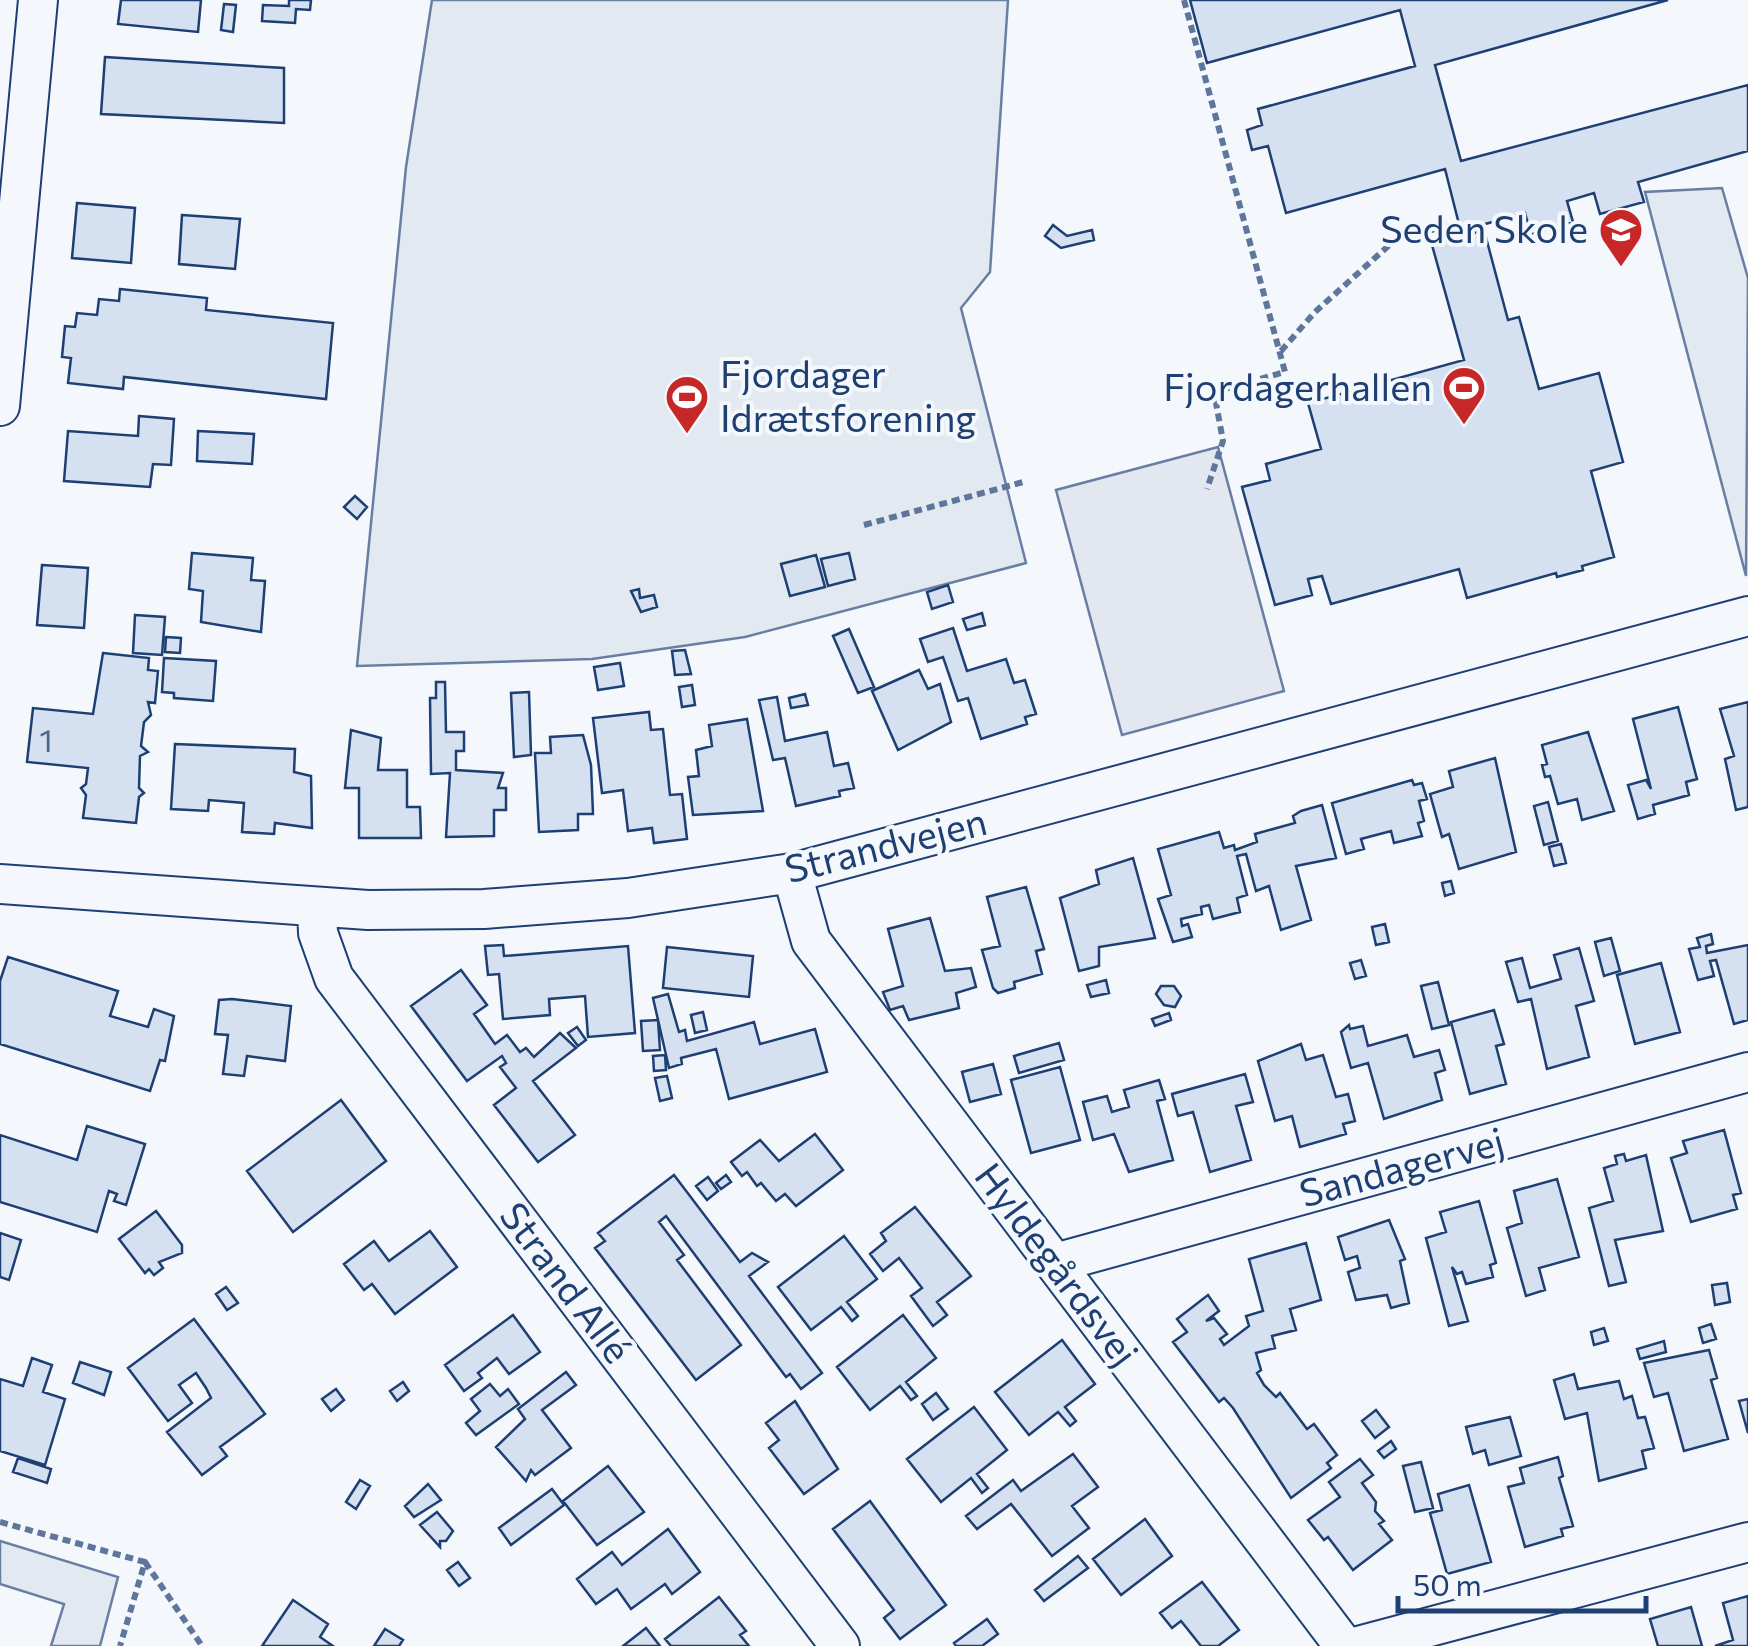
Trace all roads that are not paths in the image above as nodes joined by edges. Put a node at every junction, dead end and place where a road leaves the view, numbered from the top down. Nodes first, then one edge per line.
1 (38, 0) edge
2 (0, 406) edge
3 (1748, 616) edge
4 (792, 873) junction
5 (0, 884) edge
6 (317, 907) junction
7 (1748, 1072) edge
8 (1055, 1263) junction
9 (1748, 1542) edge
10 (840, 1646) edge
11 (1344, 1646) edge
12 (1358, 1646) edge

1 - 2 street
3 - 4 street, Strandvejen
4 - 6 street, Strandvejen
4 - 8 street, Hyldegårdsvej
5 - 6 street, Strandvejen
6 - 10 street, Strand Allé
7 - 8 street, Sandagervej
8 - 11 street, Hyldegårdsvej
9 - 12 street

